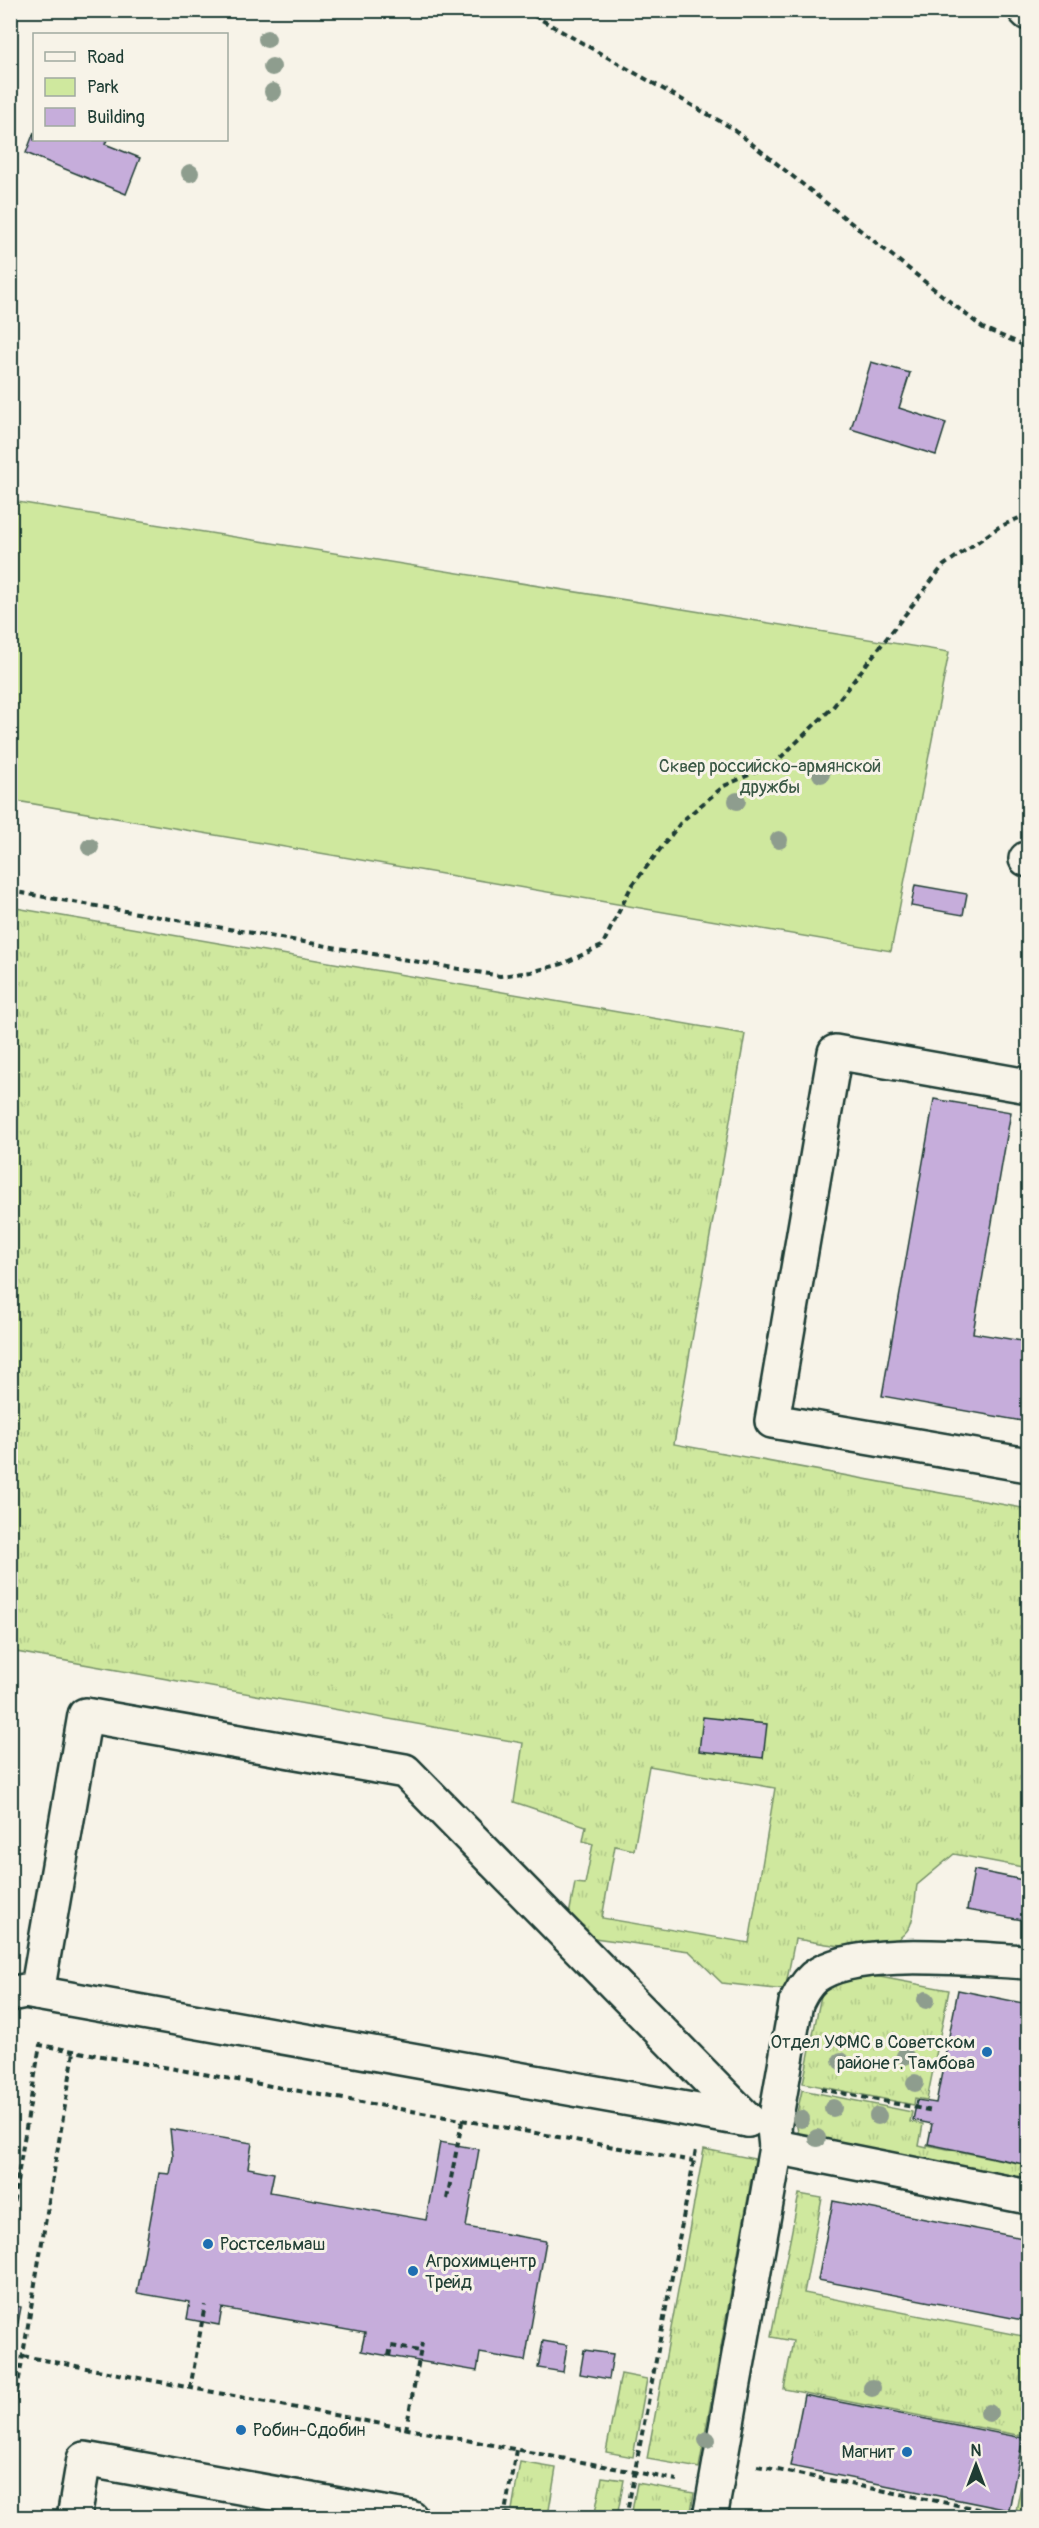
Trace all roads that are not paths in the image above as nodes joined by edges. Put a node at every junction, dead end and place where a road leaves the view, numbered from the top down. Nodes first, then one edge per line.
1 (1029, 1086) edge
2 (1029, 1465) edge
3 (1029, 1962) edge
4 (23, 1993) edge
5 (776, 2147) junction
6 (1029, 2197) edge
7 (715, 2488) edge
8 (74, 2517) edge
9 (411, 2517) edge

1 - 2 street
3 - 5 street
4 - 4 street
5 - 6 street
5 - 7 street
8 - 9 street

